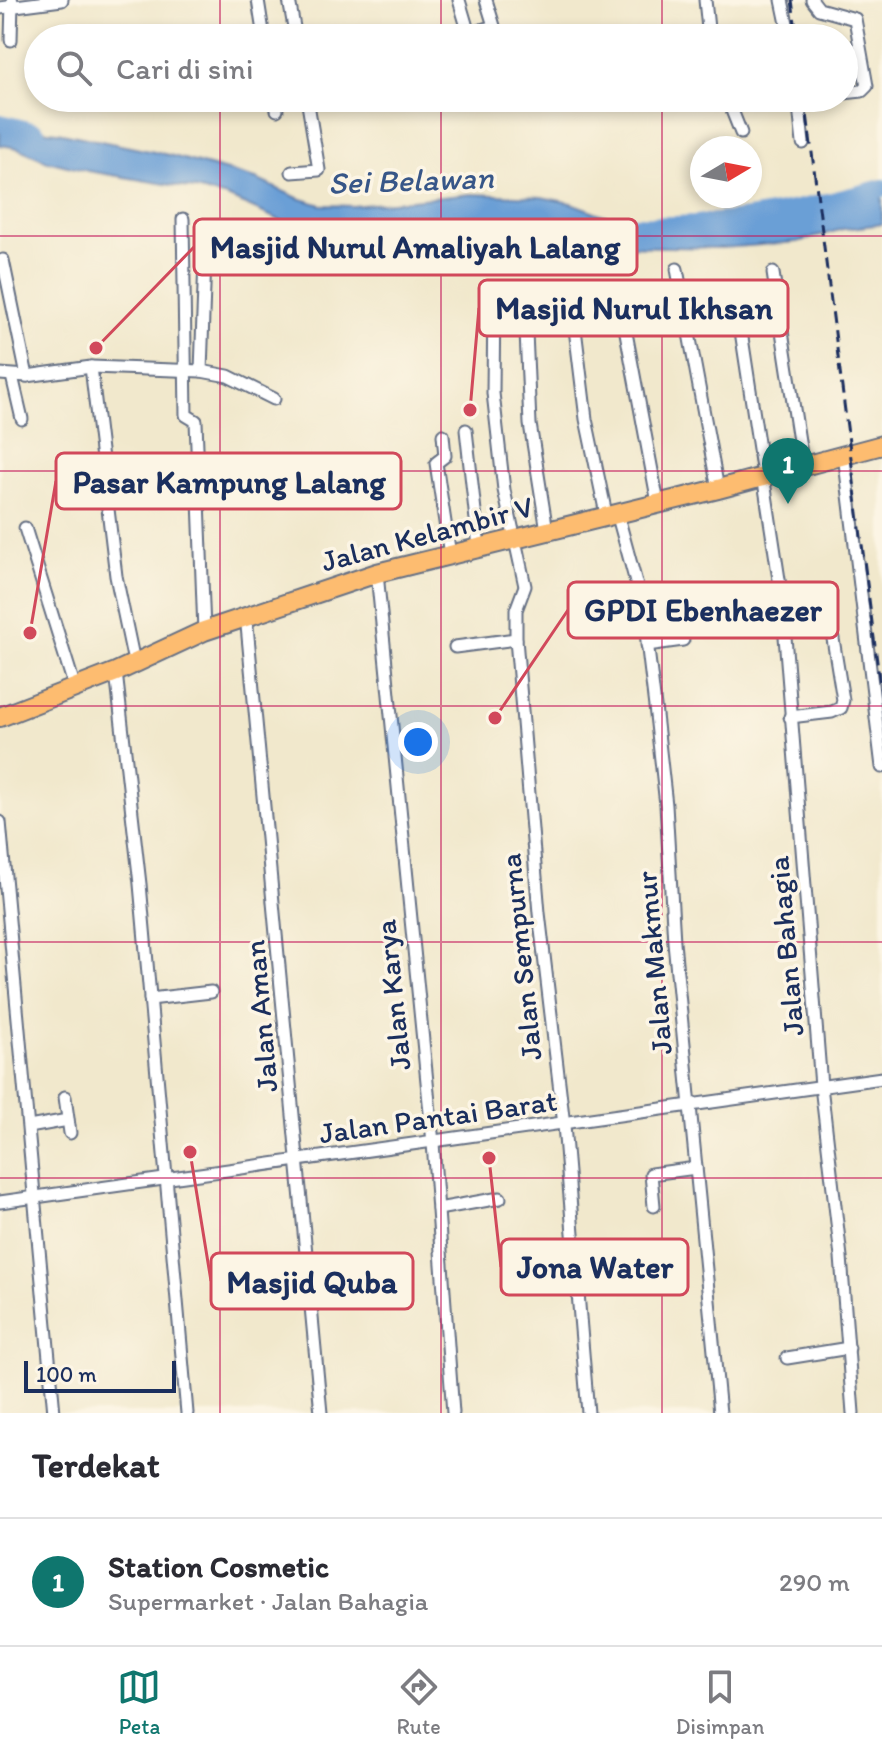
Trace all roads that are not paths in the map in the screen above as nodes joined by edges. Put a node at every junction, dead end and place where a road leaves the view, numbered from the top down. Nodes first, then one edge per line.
1 (62, 0) edge
2 (258, 0) edge
3 (289, 0) edge
4 (459, 0) edge
5 (486, 0) edge
6 (705, 0) edge
7 (782, 0) edge
8 (812, 0) edge
9 (845, 0) edge
10 (8, 5) edge
11 (846, 16) junction
12 (262, 24) edge
13 (293, 24) edge
14 (466, 24) edge
15 (493, 24) edge
16 (708, 24) edge
17 (787, 24) edge
18 (856, 24) edge
19 (858, 36) edge
20 (11, 40) dead end
21 (858, 91) edge
22 (309, 112) edge
23 (733, 112) edge
24 (800, 112) edge
25 (741, 133) dead end
26 (803, 143) dead end
27 (292, 172) dead end
28 (183, 219) dead end
29 (206, 231) dead end
30 (3, 260) dead end
31 (677, 269) dead end
32 (773, 273) dead end
33 (618, 290) dead end
34 (494, 295) dead end
35 (572, 304) dead end
36 (780, 311) junction
37 (526, 332) dead end
38 (91, 367) junction
39 (183, 370) junction
40 (201, 371) junction
41 (6, 375) edge
42 (27, 376) junction
43 (274, 399) dead end
44 (22, 419) dead end
45 (466, 430) dead end
46 (443, 435) dead end
47 (882, 445) edge
48 (844, 454) junction
49 (803, 467) junction
50 (762, 477) junction
51 (718, 489) junction
52 (658, 503) junction
53 (612, 514) junction
54 (25, 528) dead end
55 (547, 531) junction
56 (513, 538) junction
57 (479, 547) junction
58 (450, 555) junction
59 (377, 573) junction
60 (782, 599) junction
61 (246, 615) junction
62 (204, 631) junction
63 (516, 639) junction
64 (683, 640) dead end
65 (647, 645) junction
66 (455, 647) dead end
67 (134, 662) junction
68 (116, 672) junction
69 (75, 688) junction
70 (0, 717) edge
71 (790, 717) junction
72 (882, 767) edge
73 (0, 822) edge
74 (211, 992) dead end
75 (150, 999) junction
76 (882, 1078) edge
77 (821, 1086) junction
78 (65, 1097) dead end
79 (690, 1105) junction
80 (564, 1125) junction
81 (29, 1127) junction
82 (433, 1143) junction
83 (298, 1160) junction
84 (696, 1168) junction
85 (166, 1178) junction
86 (34, 1198) junction
87 (500, 1198) dead end
88 (0, 1202) edge
89 (654, 1206) dead end
90 (438, 1209) junction
91 (849, 1348) junction
92 (787, 1358) dead end
93 (54, 1413) edge
94 (187, 1413) edge
95 (321, 1413) edge
96 (453, 1413) edge
97 (588, 1413) edge
98 (720, 1413) edge
99 (853, 1413) edge

1 - 10 street
2 - 12 street
3 - 13 street
4 - 14 street
5 - 15 street
6 - 16 street
7 - 17 street
8 - 11 street
9 - 11 street
10 - 20 street
11 - 18 street
19 - 21 street
22 - 27 street
23 - 25 street
24 - 26 street
28 - 39 street
29 - 40 street
30 - 42 street
31 - 51 street
32 - 36 street
33 - 52 street
34 - 56 street, Jalan Sempurna
35 - 53 street, Jalan Makmur
36 - 49 street
36 - 50 street, Jalan Bahagia
37 - 55 street
38 - 39 street
38 - 42 street
38 - 67 street
39 - 40 street
39 - 62 street
40 - 43 street
41 - 42 street
41 - 44 street
45 - 57 street
46 - 58 street
47 - 48 main road, Jalan Kelambir V
48 - 49 main road, Jalan Kelambir V
48 - 72 street
49 - 50 main road, Jalan Kelambir V
50 - 51 main road, Jalan Kelambir V
50 - 60 street, Jalan Bahagia
51 - 52 main road, Jalan Kelambir V
52 - 53 main road, Jalan Kelambir V
53 - 55 main road, Jalan Kelambir V
53 - 65 street, Jalan Makmur
54 - 69 street
55 - 56 main road, Jalan Kelambir V
56 - 57 main road, Jalan Kelambir V
56 - 63 street, Jalan Sempurna
57 - 58 main road, Jalan Kelambir V
58 - 59 main road, Jalan Kelambir V
59 - 61 main road, Jalan Kelambir V
59 - 82 street, Jalan Karya
60 - 71 street, Jalan Bahagia
60 - 71 street
61 - 62 main road, Jalan Kelambir V
61 - 83 street, Jalan Aman
62 - 67 main road, Jalan Kelambir V
63 - 66 street
63 - 80 street, Jalan Sempurna
64 - 65 street
65 - 79 street, Jalan Makmur
67 - 68 main road, Jalan Kelambir V
68 - 69 main road, Jalan Kelambir V
68 - 75 street
69 - 70 main road, Jalan Kelambir V
71 - 77 street, Jalan Bahagia
73 - 81 street
74 - 75 street
75 - 85 street
76 - 77 street, Jalan Pantai Barat
77 - 79 street, Jalan Pantai Barat
77 - 91 street, Jalan Bahagia
78 - 81 street
79 - 80 street, Jalan Pantai Barat
79 - 84 street, Jalan Makmur
80 - 82 street, Jalan Pantai Barat
80 - 97 street, Jalan Sempurna
81 - 86 street
82 - 83 street, Jalan Pantai Barat
82 - 90 street, Jalan Karya
83 - 85 street, Jalan Pantai Barat
83 - 95 street, Jalan Aman
84 - 89 street
84 - 98 street, Jalan Makmur
85 - 86 street, Jalan Pantai Barat
85 - 94 street
86 - 88 street, Jalan Pantai Barat
86 - 93 street
87 - 90 street
90 - 96 street, Jalan Karya
91 - 92 street
91 - 99 street, Jalan Bahagia

